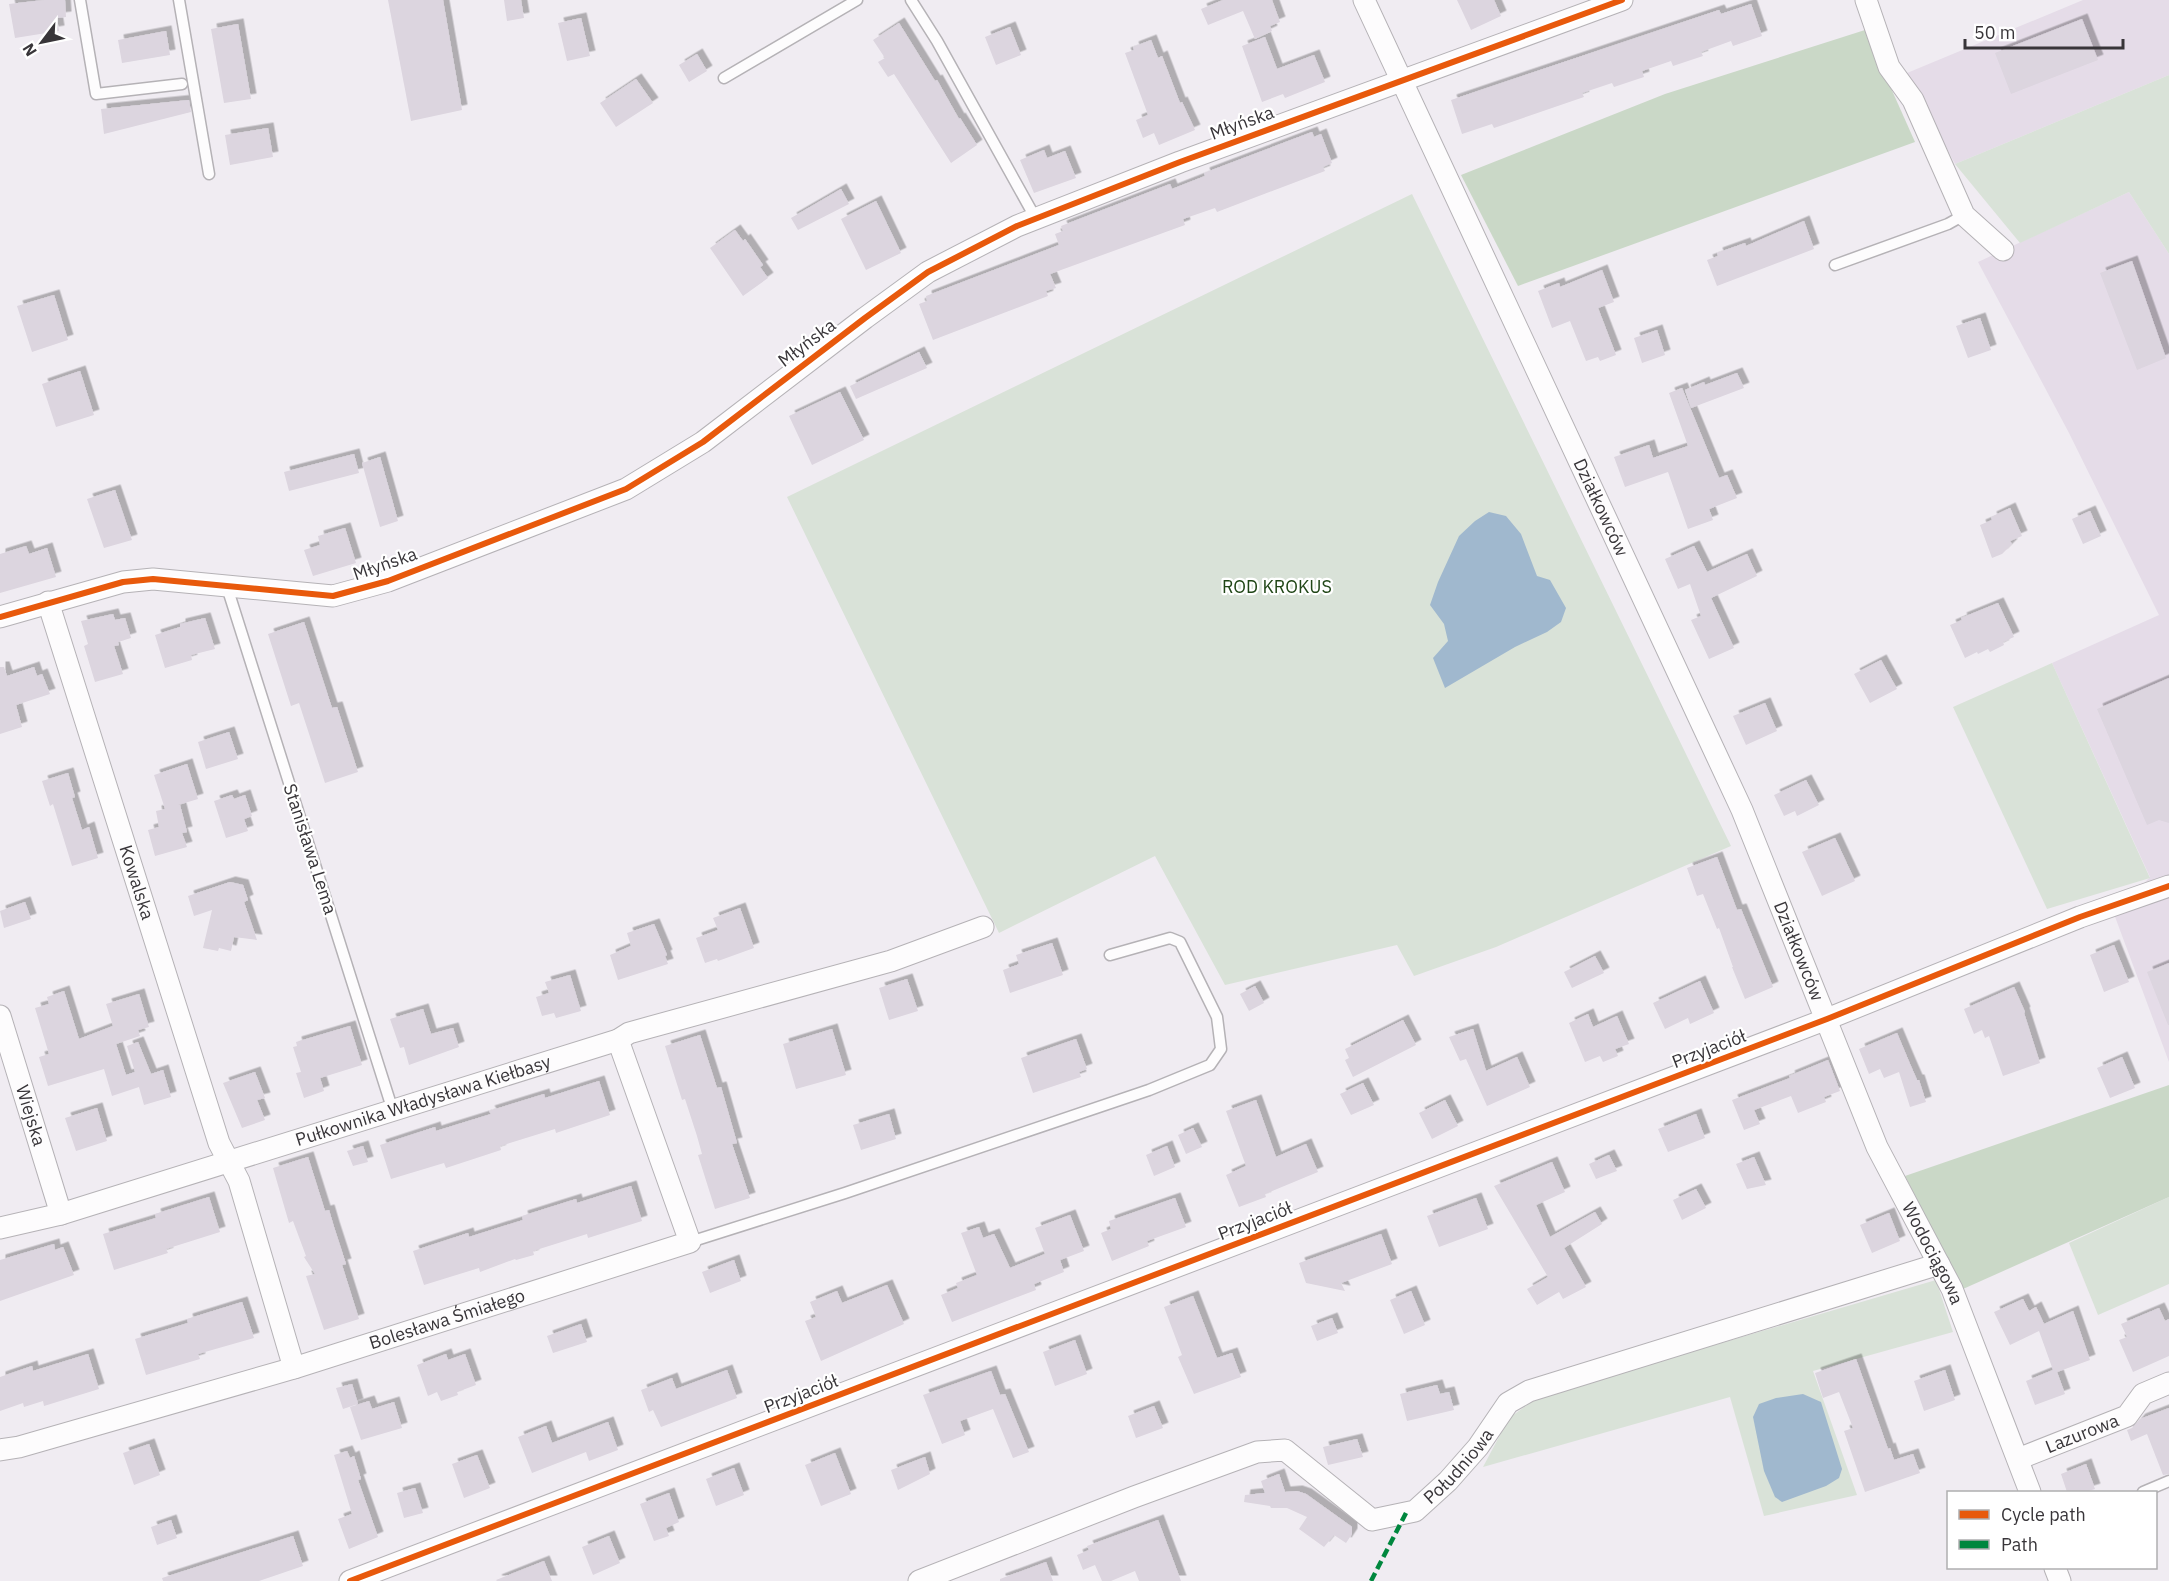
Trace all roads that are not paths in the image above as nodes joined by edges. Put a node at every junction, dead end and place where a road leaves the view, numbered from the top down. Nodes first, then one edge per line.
1 (80, 0) edge
2 (179, 0) edge
3 (857, 0) edge
4 (911, 0) edge
5 (1364, 0) edge
6 (1622, 0) edge
7 (1866, 0) edge
8 (724, 78) dead end
9 (1401, 81) junction
10 (182, 84) dead end
11 (209, 174) dead end
12 (1964, 215) junction
13 (1036, 219) junction
14 (2003, 250) dead end
15 (1835, 265) dead end
16 (227, 587) junction
17 (48, 602) junction
18 (0, 617) edge
19 (2169, 886) edge
20 (983, 927) dead end
21 (1110, 955) dead end
22 (0, 1016) edge
23 (1827, 1019) junction
24 (618, 1040) junction
25 (393, 1111) junction
26 (229, 1162) junction
27 (61, 1214) junction
28 (0, 1228) edge
29 (690, 1242) junction
30 (1939, 1264) junction
31 (294, 1368) junction
32 (2169, 1383) edge
33 (0, 1450) edge
34 (2018, 1459) junction
35 (2169, 1481) edge
36 (2030, 1491) edge
37 (2145, 1491) edge
38 (350, 1581) edge
39 (919, 1581) edge

1 - 10 lane
2 - 11 lane
3 - 8 lane
4 - 13 lane
5 - 9 street, Działkowców
6 - 9 street, Młyńska
7 - 12 street
9 - 13 street, Młyńska
9 - 23 street, Działkowców
12 - 14 street
12 - 15 lane
13 - 16 street, Młyńska
16 - 17 street, Młyńska
16 - 25 lane, Stanisława Lema
17 - 18 street, Młyńska
17 - 26 street, Kowalska
19 - 23 street, Przyjaciół
20 - 24 street, Pułkownika Władysława Kiełbasy
21 - 29 lane
22 - 27 street, Wiejska
23 - 30 street, Wodociągowa
23 - 38 street, Przyjaciół
24 - 25 street, Pułkownika Władysława Kiełbasy
24 - 29 street
25 - 26 street, Pułkownika Władysława Kiełbasy
26 - 27 street, Pułkownika Władysława Kiełbasy
26 - 31 street
27 - 28 street, Pułkownika Władysława Kiełbasy
29 - 31 street, Bolesława Śmiałego
30 - 34 street, Wodociągowa
30 - 39 street, Południowa
31 - 33 street, Bolesława Śmiałego
32 - 34 street, Lazurowa
34 - 36 street, Wodociągowa
35 - 37 lane

